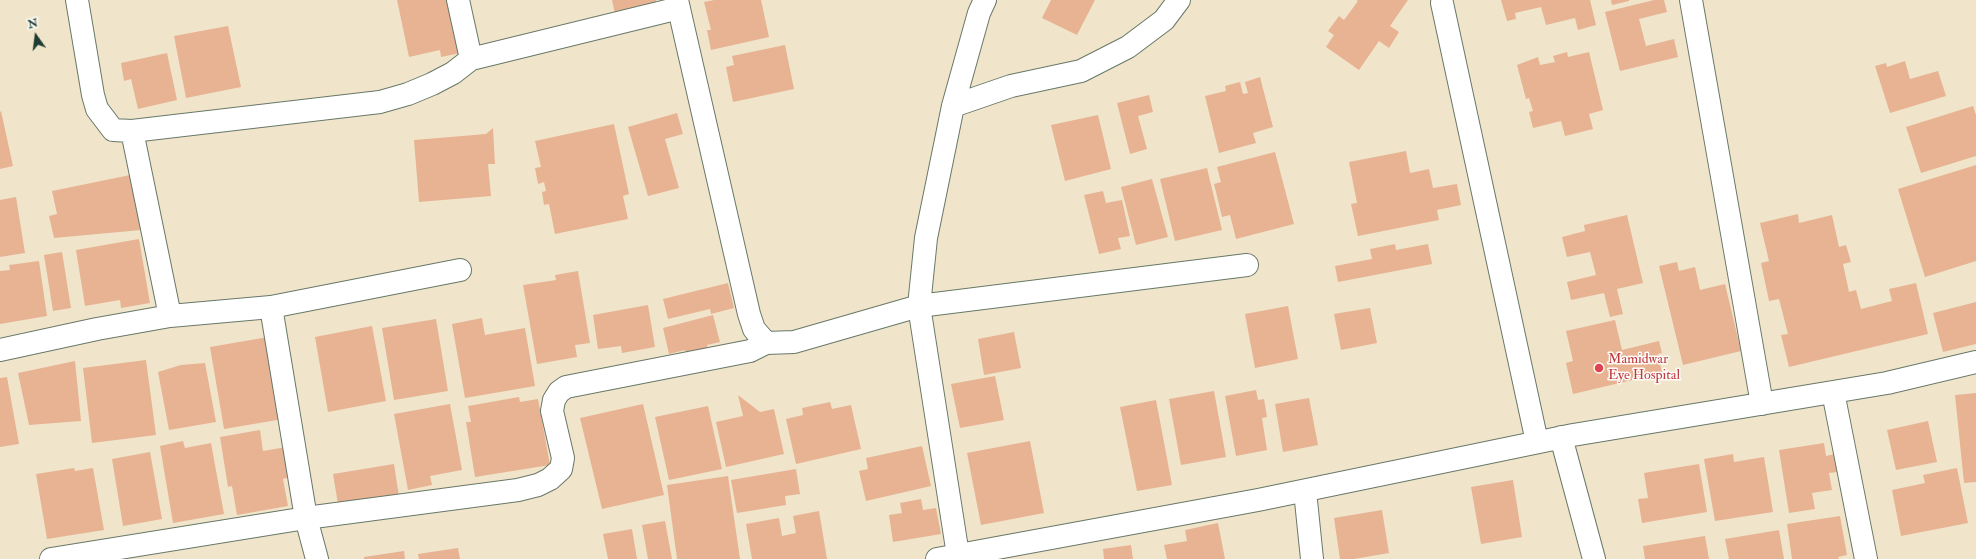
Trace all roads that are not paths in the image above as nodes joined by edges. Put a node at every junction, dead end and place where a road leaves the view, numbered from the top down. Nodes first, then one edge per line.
1 (77, 0) edge
2 (458, 0) edge
3 (985, 0) edge
4 (1179, 0) edge
5 (1691, 0) edge
6 (1442, 3) dead end
7 (678, 4) edge
8 (471, 59) junction
9 (953, 106) junction
10 (132, 131) junction
11 (1247, 265) dead end
12 (460, 270) dead end
13 (919, 306) junction
14 (270, 307) junction
15 (170, 316) junction
16 (766, 343) junction
17 (0, 350) edge
18 (1976, 362) edge
19 (1833, 392) junction
20 (1762, 404) junction
21 (1561, 437) junction
22 (1537, 442) junction
23 (1305, 491) junction
24 (306, 518) junction
25 (947, 557) edge
26 (51, 559) edge
27 (317, 559) edge
28 (1312, 559) edge
29 (1594, 559) edge
30 (1866, 559) edge

1 - 10 street
2 - 8 street
3 - 9 street
4 - 9 street
5 - 20 street
6 - 22 street
7 - 8 street
7 - 16 street
8 - 10 street
9 - 13 street
10 - 15 street
11 - 13 street
12 - 14 street
13 - 16 street
13 - 25 street
14 - 15 street
14 - 24 street
15 - 17 street
16 - 24 street
18 - 19 street
19 - 20 street
19 - 30 street
20 - 21 street
21 - 22 street
21 - 29 street
22 - 23 street
23 - 25 street
23 - 28 street
24 - 26 street
24 - 27 street

